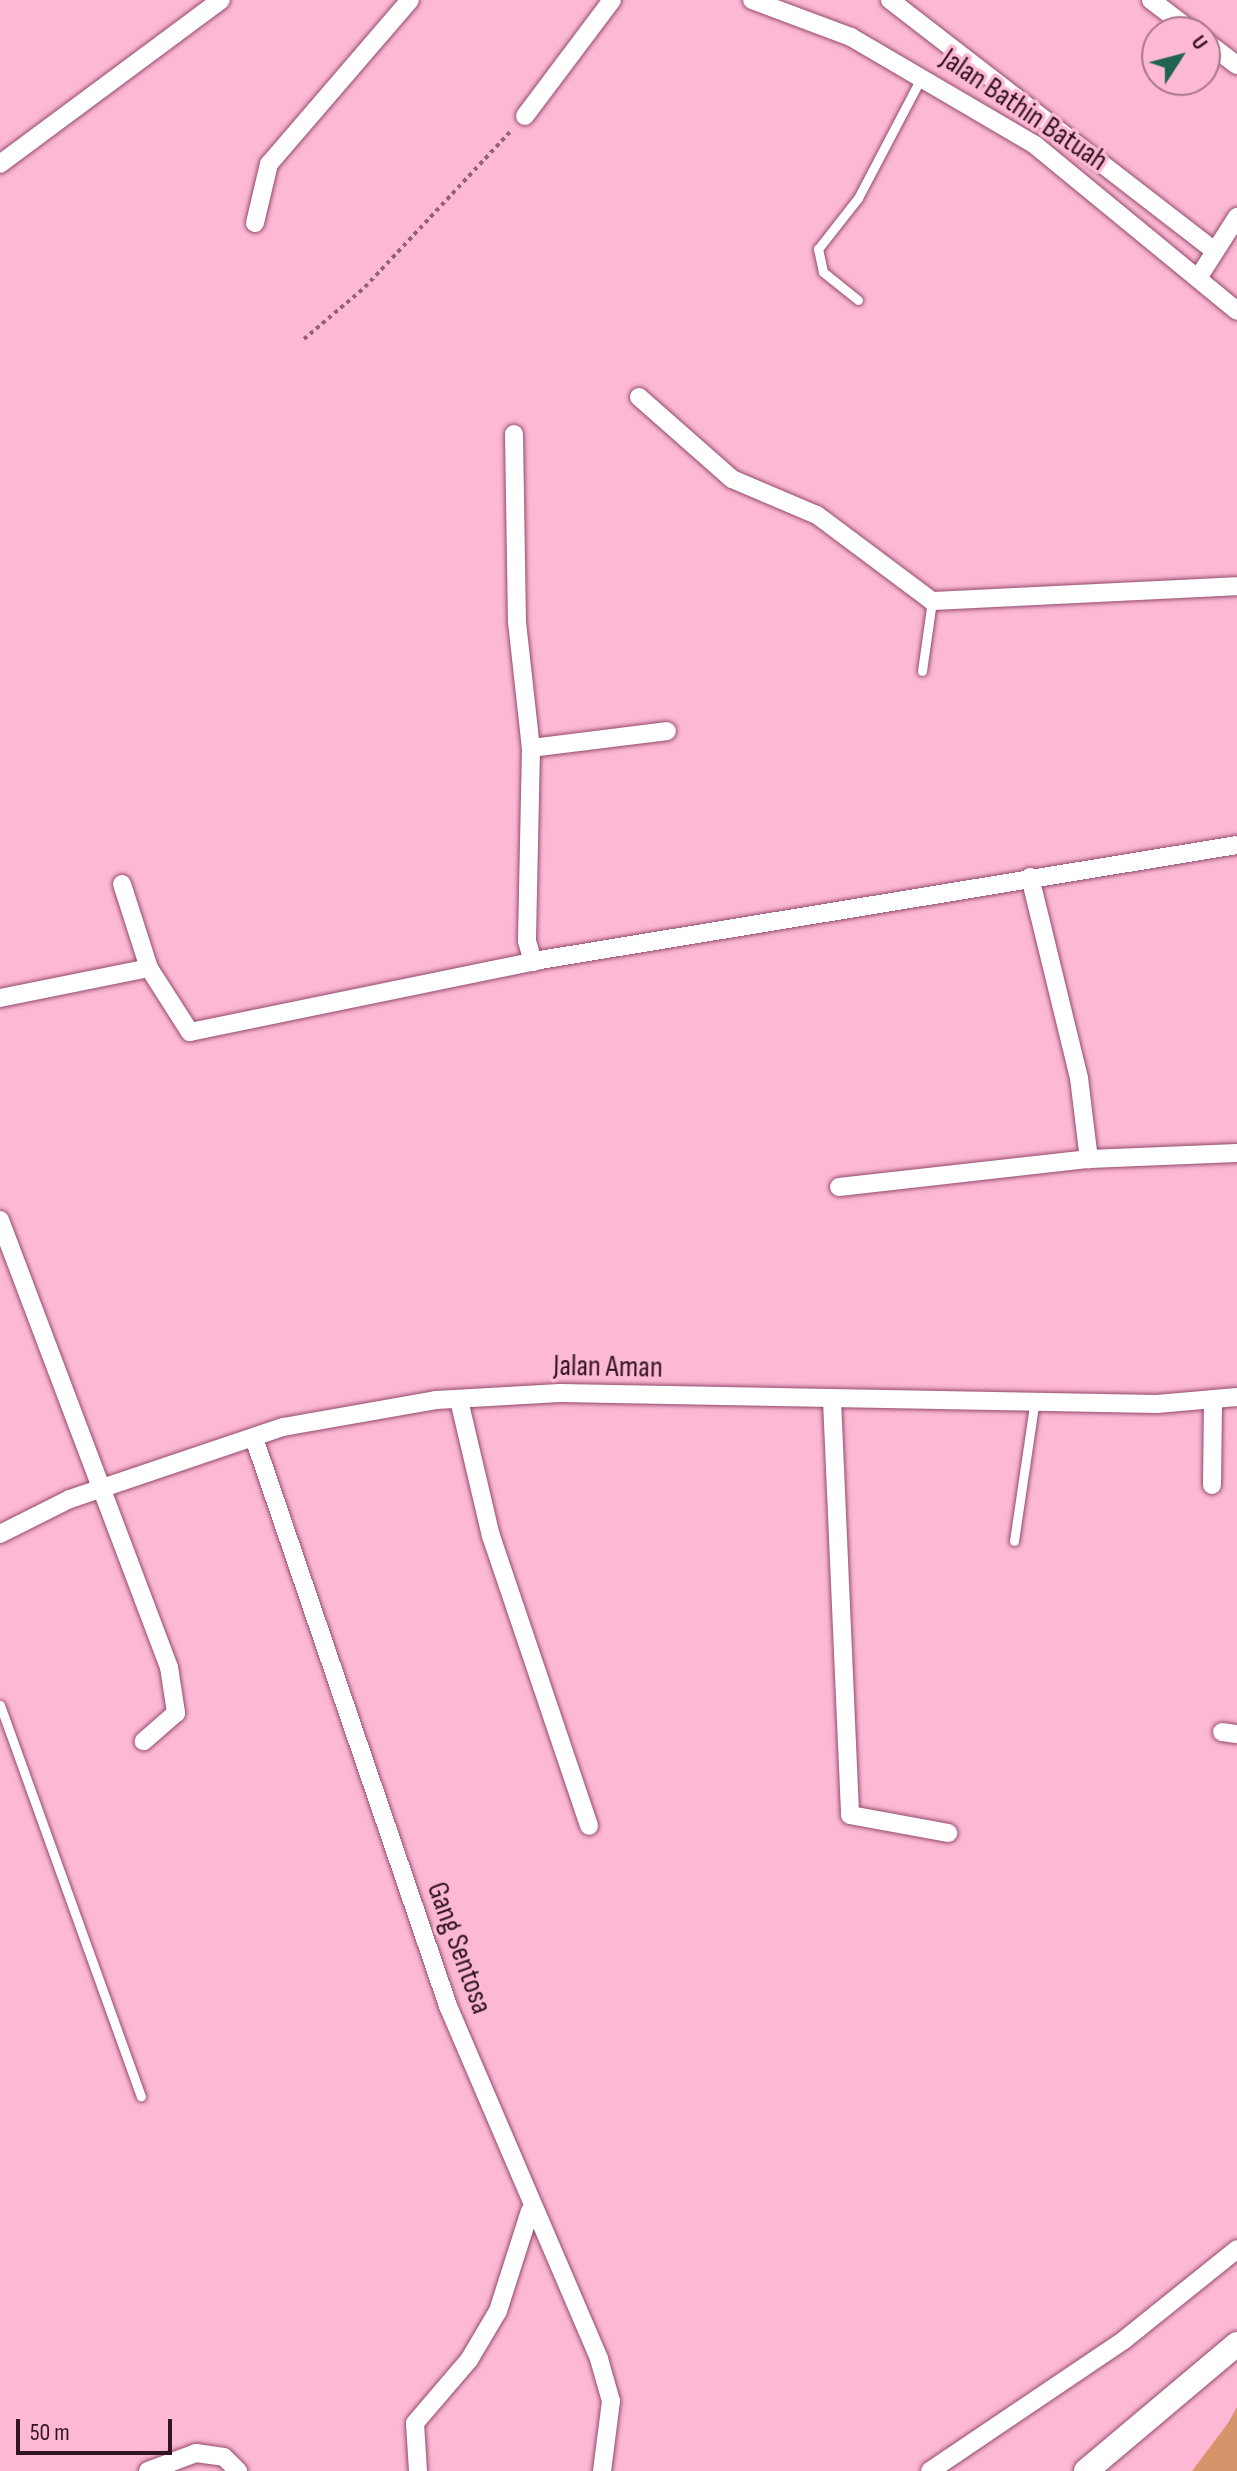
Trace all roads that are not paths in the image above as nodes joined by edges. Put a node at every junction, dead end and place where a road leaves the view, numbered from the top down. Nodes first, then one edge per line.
1 (221, 0) edge
2 (410, 0) edge
3 (612, 0) edge
4 (890, 0) edge
5 (1151, 0) edge
6 (763, 2) edge
7 (1172, 16) edge
8 (922, 75) junction
9 (525, 116) road end
10 (0, 164) edge
11 (255, 223) dead end
12 (1235, 224) edge
13 (1213, 250) junction
14 (1200, 275) junction
15 (858, 300) dead end
16 (1237, 311) edge
17 (639, 397) dead end
18 (514, 434) dead end
19 (1237, 586) edge
20 (932, 601) junction
21 (922, 671) dead end
22 (667, 731) dead end
23 (531, 748) junction
24 (1237, 845) edge
25 (1030, 877) junction
26 (122, 884) dead end
27 (533, 962) junction
28 (149, 968) junction
29 (0, 998) edge
30 (1237, 1153) edge
31 (1089, 1159) junction
32 (839, 1187) dead end
33 (0, 1220) edge
34 (1237, 1397) edge
35 (1035, 1399) junction
36 (1213, 1399) junction
37 (459, 1400) junction
38 (832, 1400) junction
39 (254, 1438) junction
40 (1212, 1485) dead end
41 (102, 1490) junction
42 (0, 1534) edge
43 (1014, 1541) dead end
44 (0, 1705) edge
45 (144, 1741) dead end
46 (589, 1826) dead end
47 (948, 1833) dead end
48 (141, 2096) dead end
49 (530, 2211) junction
50 (1237, 2249) edge
51 (1237, 2344) edge
52 (148, 2471) edge
53 (238, 2471) edge
54 (418, 2471) edge
55 (602, 2471) edge
56 (930, 2471) edge
57 (1086, 2471) edge

1 - 10 street
2 - 11 street
3 - 9 street
4 - 13 street
5 - 7 street
6 - 8 street, Jalan Bathin Batuah
8 - 14 street, Jalan Bathin Batuah
8 - 15 lane
12 - 13 street
13 - 14 street
14 - 16 street, Jalan Bathin Batuah
17 - 20 street
18 - 23 street
19 - 20 street
20 - 21 lane
22 - 23 street
23 - 27 street
24 - 25 street
25 - 27 street
25 - 31 street
26 - 28 street
27 - 28 street
28 - 29 street
30 - 31 street
31 - 32 street
33 - 41 street
34 - 36 street, Jalan Aman
35 - 36 street, Jalan Aman
35 - 38 street, Jalan Aman
35 - 43 lane
36 - 40 street
37 - 38 street, Jalan Aman
37 - 39 street, Jalan Aman
37 - 46 street
38 - 47 street
39 - 41 street, Jalan Aman
39 - 49 street, Gang Sentosa
41 - 42 street, Jalan Aman
41 - 45 street
44 - 48 lane
49 - 54 street
49 - 55 street, Gang Sentosa
50 - 56 street
51 - 57 street
52 - 53 street

